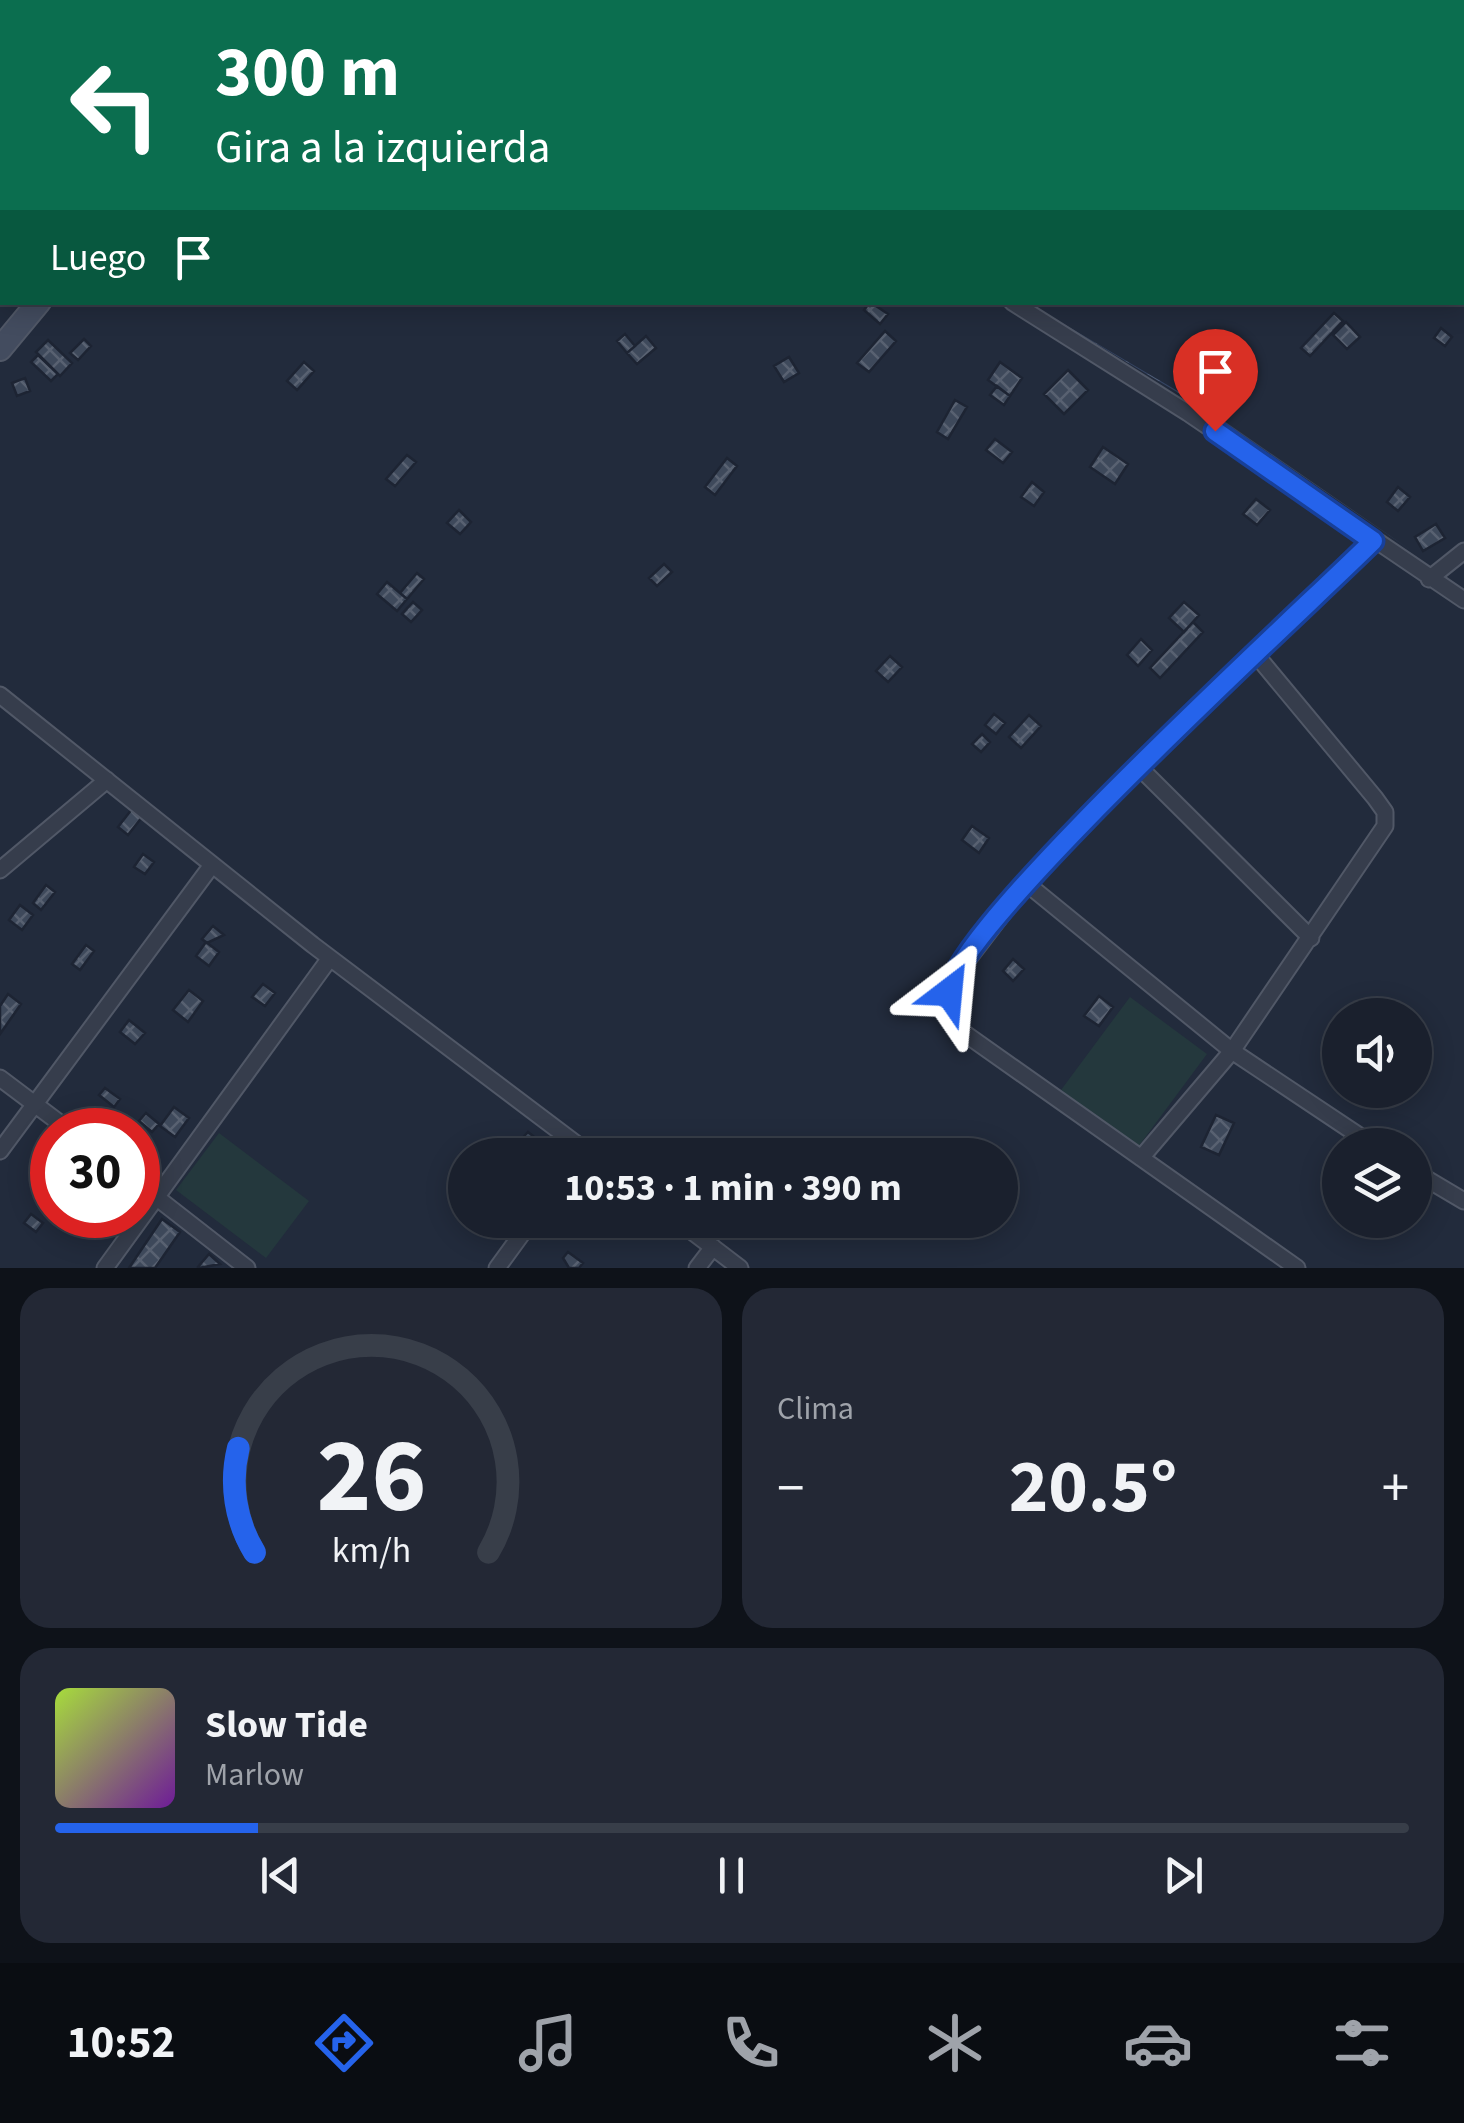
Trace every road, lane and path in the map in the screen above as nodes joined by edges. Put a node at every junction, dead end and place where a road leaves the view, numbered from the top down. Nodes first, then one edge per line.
1 (37, 305) edge
2 (1017, 305) edge
3 (0, 350) edge
4 (1373, 541) junction
5 (1464, 551) edge
6 (1429, 579) junction
7 (1464, 600) edge
8 (1257, 656) junction
9 (0, 695) edge
10 (1138, 766) junction
11 (106, 780) junction
12 (212, 864) junction
13 (0, 870) edge
14 (1026, 883) junction
15 (1311, 938) junction
16 (330, 958) junction
17 (1232, 1050) junction
18 (0, 1078) edge
19 (35, 1104) junction
20 (40, 1108) edge
21 (1348, 1128) edge
22 (565, 1138) edge
23 (0, 1151) edge
24 (1141, 1158) junction
25 (1432, 1182) edge
26 (160, 1192) edge
27 (160, 1201) edge
28 (1464, 1201) edge
29 (127, 1238) edge
30 (519, 1238) edge
31 (700, 1238) edge
32 (712, 1247) junction
33 (105, 1268) edge
34 (247, 1268) edge
35 (497, 1268) edge
36 (697, 1268) edge
37 (740, 1268) edge
38 (1297, 1268) edge

1 - 3 street
2 - 4 street
4 - 6 street
4 - 8 street
5 - 6 street
6 - 7 street
8 - 10 street
8 - 15 street
9 - 11 street
10 - 14 street
10 - 15 street
11 - 12 street
11 - 13 street
12 - 16 street
12 - 19 street
14 - 17 street
14 - 24 street
15 - 17 street
16 - 22 street
16 - 26 street
17 - 21 street
17 - 24 street
18 - 19 street
19 - 20 street
19 - 23 street
24 - 38 street
25 - 28 street
27 - 34 street
29 - 33 street
30 - 35 street
31 - 32 street
32 - 36 street
32 - 37 street

